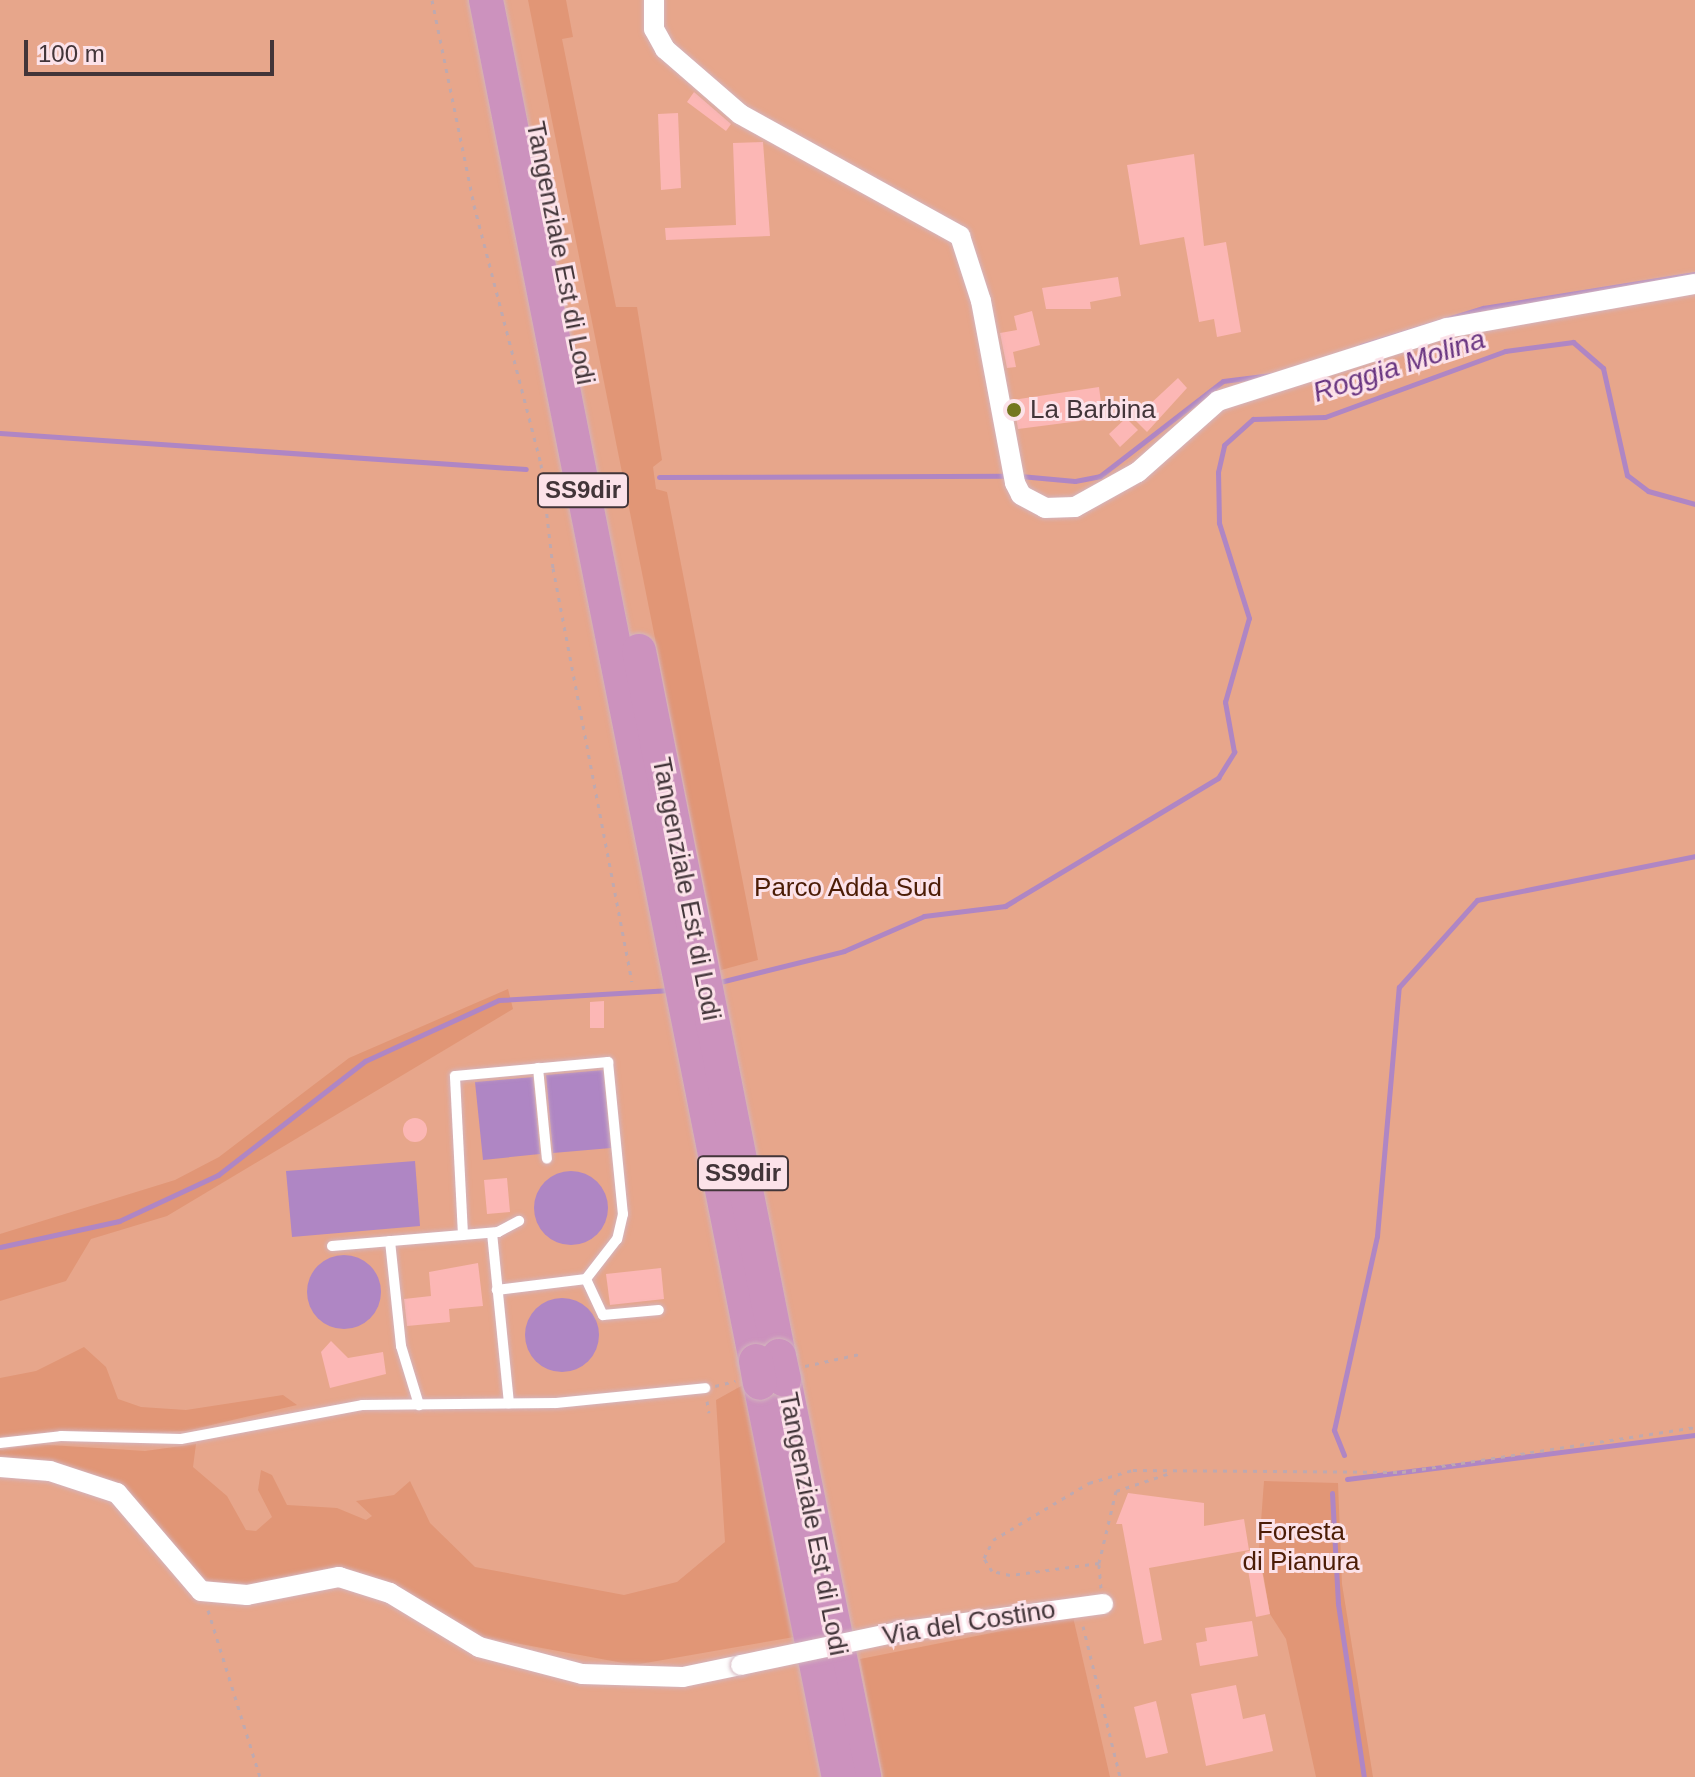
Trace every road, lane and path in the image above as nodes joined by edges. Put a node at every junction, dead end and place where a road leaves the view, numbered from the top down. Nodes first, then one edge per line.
1 (432, 0) edge
2 (486, 0) edge
3 (510, 0) edge
4 (654, 0) edge
5 (1695, 284) edge
6 (632, 982) dead end
7 (693, 985) junction
8 (538, 1068) junction
9 (547, 1159) dead end
10 (519, 1221) dead end
11 (492, 1233) junction
12 (463, 1235) junction
13 (390, 1241) junction
14 (332, 1246) dead end
15 (586, 1279) junction
16 (497, 1290) junction
17 (659, 1310) dead end
18 (770, 1370) junction
19 (705, 1388) dead end
20 (509, 1403) junction
21 (419, 1405) junction
22 (1695, 1427) edge
23 (0, 1443) edge
24 (0, 1467) edge
25 (1178, 1470) junction
26 (1099, 1563) junction
27 (201, 1591) junction
28 (1103, 1604) joint
29 (1078, 1606) junction
30 (260, 1777) edge
31 (839, 1777) edge
32 (864, 1777) edge
33 (1120, 1777) edge

1 - 6 path
2 - 7 highway, Tangenziale Est di Lodi / SS9dir
3 - 7 highway, Tangenziale Est di Lodi / SS9dir
4 - 5 street
7 - 18 highway, Tangenziale Est di Lodi / SS9dir
8 - 9 lane
8 - 12 lane
8 - 15 lane
10 - 11 lane
11 - 12 lane
11 - 16 lane
12 - 13 lane
13 - 14 lane
13 - 21 lane
15 - 16 lane
15 - 17 lane
16 - 20 lane
18 - 31 highway, Tangenziale Est di Lodi / SS9dir
18 - 32 highway, Tangenziale Est di Lodi / SS9dir
19 - 20 lane
20 - 21 lane
21 - 23 lane
22 - 25 path
24 - 27 street
25 - 26 path
25 - 26 path
26 - 28 path
27 - 29 street, Via del Costino, bridge
27 - 30 path
28 - 29 street, Via del Costino
29 - 33 path

